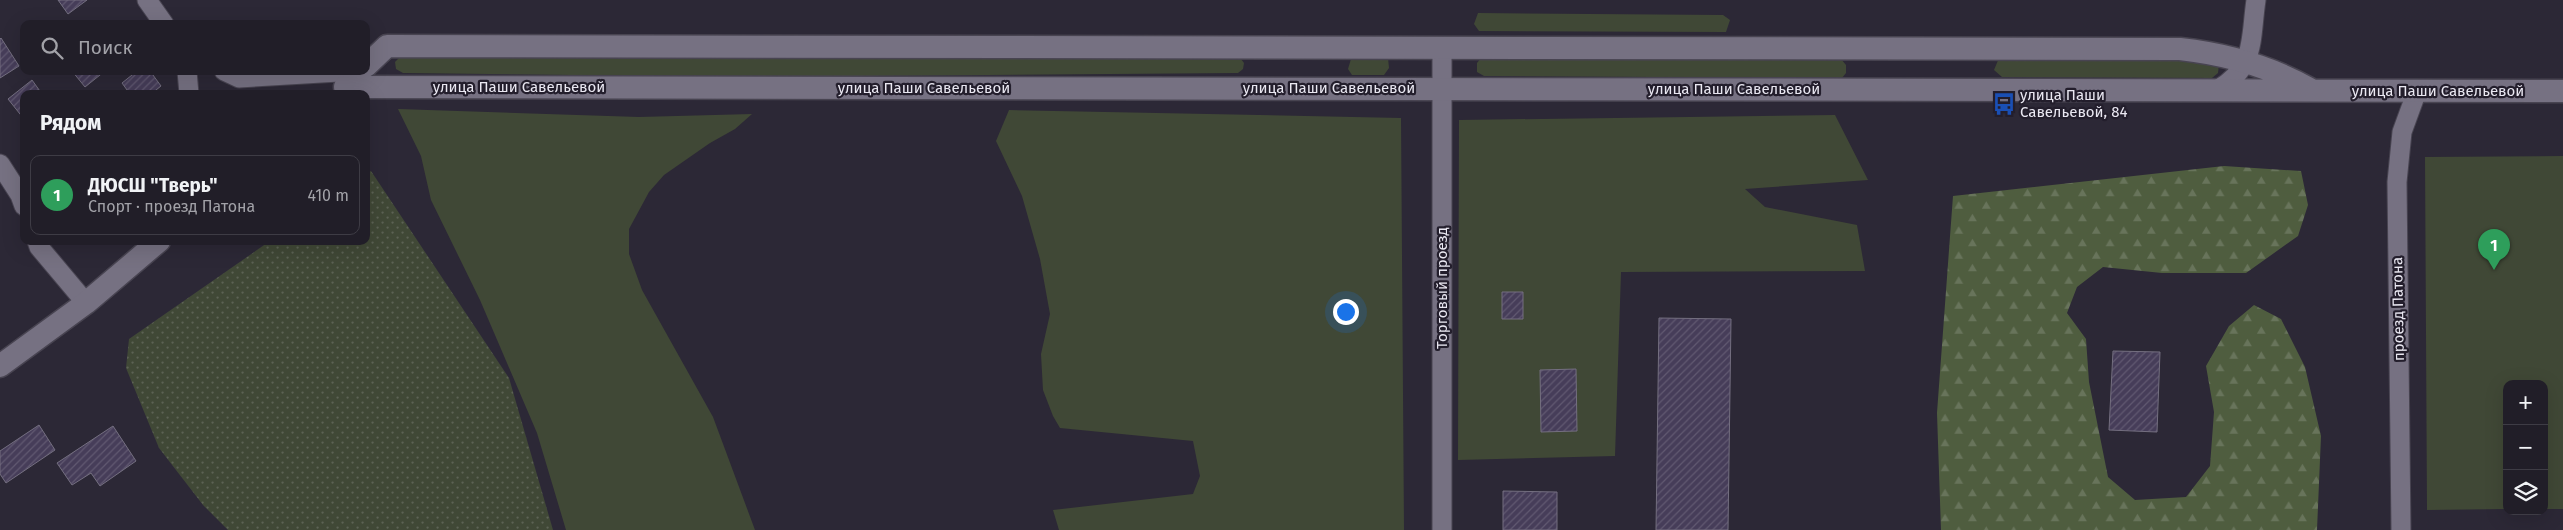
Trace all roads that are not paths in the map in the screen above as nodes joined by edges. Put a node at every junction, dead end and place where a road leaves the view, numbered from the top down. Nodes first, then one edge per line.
1 (147, 0) edge
2 (2256, 0) edge
3 (161, 20) edge
4 (1442, 47) junction
5 (2247, 61) junction
6 (370, 62) edge
7 (188, 75) edge
8 (233, 75) edge
9 (356, 75) edge
10 (346, 84) edge
11 (1442, 88) junction
12 (189, 90) edge
13 (2217, 90) junction
14 (2266, 90) junction
15 (2313, 90) junction
16 (2563, 90) edge
17 (2417, 91) junction
18 (0, 164) edge
19 (20, 195) edge
20 (42, 245) edge
21 (154, 245) edge
22 (86, 303) junction
23 (0, 366) edge
24 (1442, 530) edge
25 (2401, 530) edge

1 - 3 street
2 - 5 street
4 - 5 street, улица Паши Савельевой
4 - 6 street, улица Паши Савельевой
4 - 11 street, Торговый проезд
5 - 13 street
5 - 14 street
5 - 15 street, улица Паши Савельевой
7 - 12 street
8 - 10 street
9 - 10 street
10 - 11 street, улица Паши Савельевой
11 - 13 street, улица Паши Савельевой
11 - 24 street, Торговый проезд
13 - 14 street, улица Паши Савельевой
14 - 15 street, улица Паши Савельевой
15 - 17 street, улица Паши Савельевой
16 - 17 street, улица Паши Савельевой
17 - 25 street, проезд Патона
18 - 19 street
20 - 22 street
21 - 22 street
22 - 23 street

